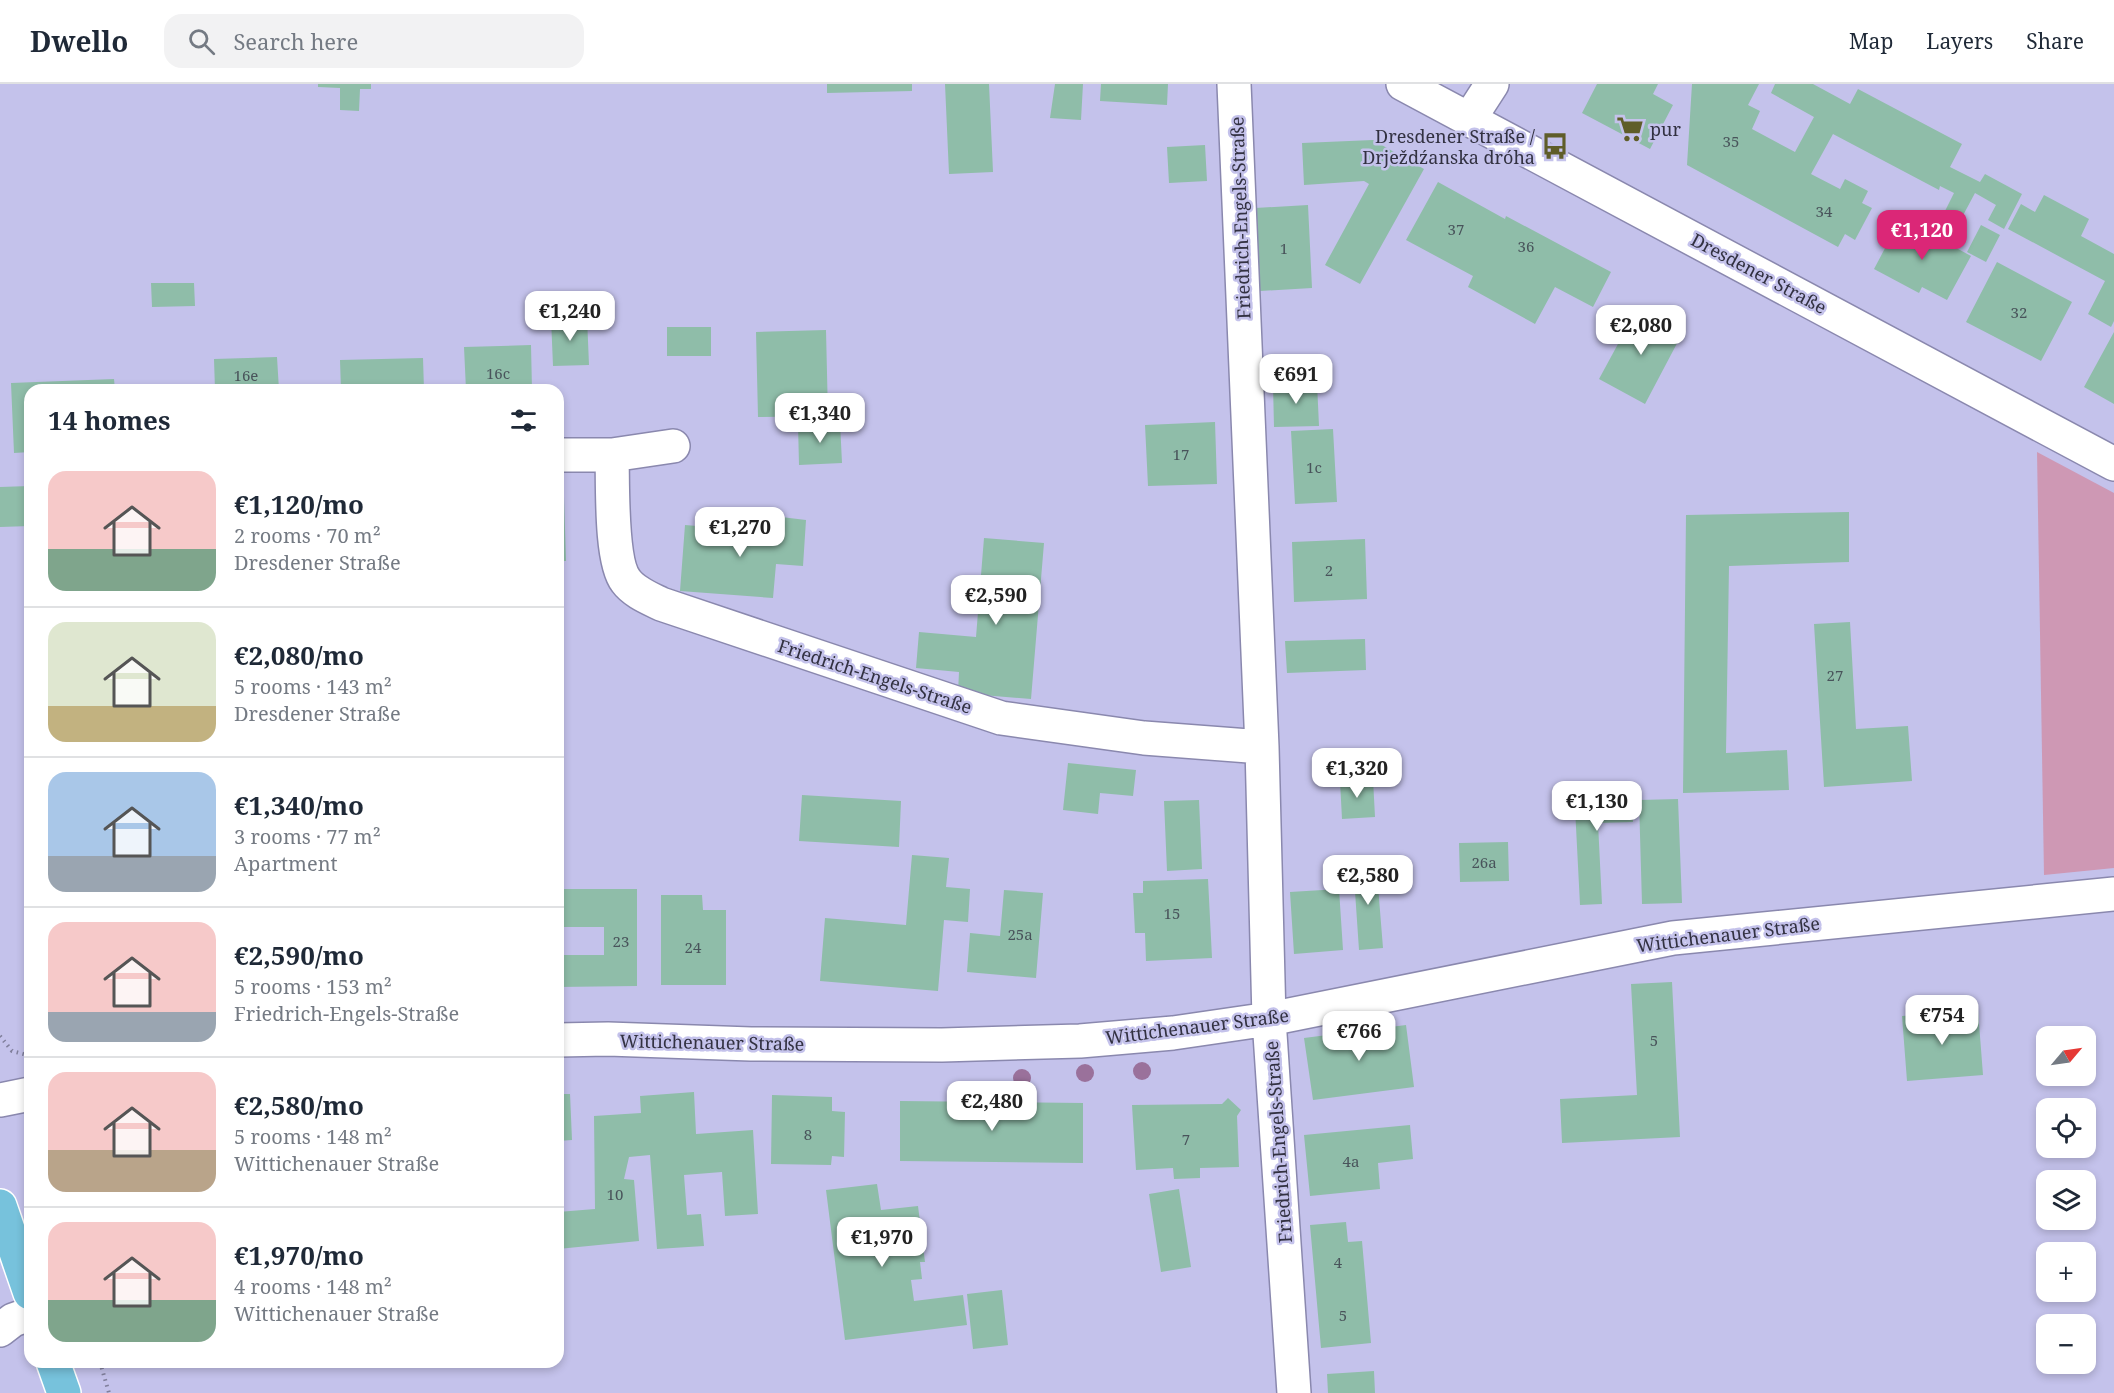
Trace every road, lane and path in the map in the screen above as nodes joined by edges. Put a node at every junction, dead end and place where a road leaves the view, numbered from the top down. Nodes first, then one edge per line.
1 (1234, 84) edge
2 (1403, 84) edge
3 (1492, 84) edge
4 (1470, 118) junction
5 (673, 446) dead end
6 (564, 455) edge
7 (612, 455) junction
8 (2114, 464) edge
9 (1262, 747) junction
10 (2114, 894) edge
11 (1269, 1019) junction
12 (0, 1035) edge
13 (564, 1040) edge
14 (24, 1054) edge
15 (24, 1095) edge
16 (0, 1100) edge
17 (0, 1206) edge
18 (24, 1276) edge
19 (24, 1316) edge
20 (0, 1330) edge
21 (55, 1368) edge
22 (102, 1368) edge
23 (63, 1393) edge
24 (109, 1393) edge
25 (1294, 1393) edge

1 - 9 street, Friedrich-Engels-Straße
2 - 4 street, Dresdener Straße
3 - 4 street
4 - 8 street, Dresdener Straße
5 - 7 street
6 - 7 street
7 - 9 street, Friedrich-Engels-Straße
9 - 11 street, Friedrich-Engels-Straße
10 - 11 street, Wittichenauer Straße
11 - 13 street, Wittichenauer Straße
11 - 25 street, Friedrich-Engels-Straße
12 - 14 path
15 - 16 street
17 - 18 main road
19 - 20 street
21 - 23 main road
22 - 24 path

